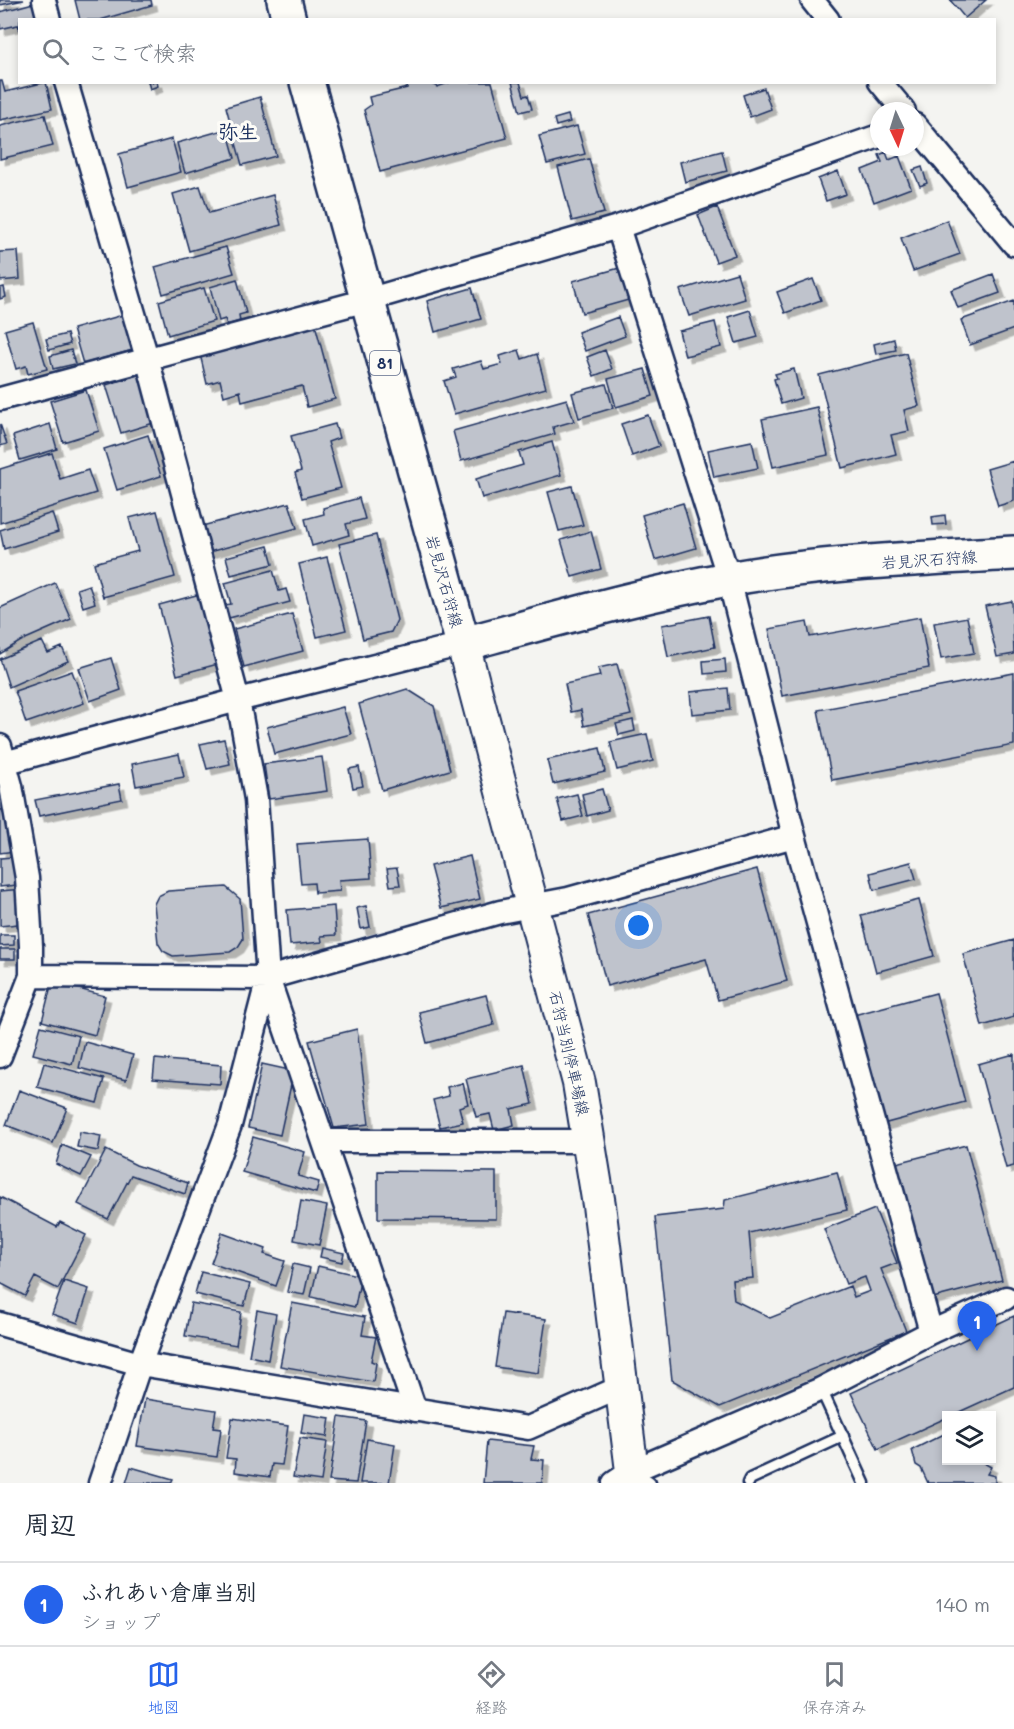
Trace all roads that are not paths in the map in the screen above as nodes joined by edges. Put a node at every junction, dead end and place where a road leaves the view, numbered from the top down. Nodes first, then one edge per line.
1 (44, 0) edge
2 (284, 0) edge
3 (812, 0) edge
4 (48, 18) edge
5 (288, 18) edge
6 (826, 18) edge
7 (67, 84) edge
8 (308, 84) edge
9 (882, 84) edge
10 (897, 102) edge
11 (924, 135) edge
12 (870, 139) edge
13 (618, 227) junction
14 (1014, 244) edge
15 (367, 300) junction
16 (147, 358) junction
17 (0, 399) edge
18 (1014, 553) edge
19 (729, 579) junction
20 (463, 644) junction
21 (238, 699) junction
22 (2, 757) edge
23 (794, 836) junction
24 (534, 905) junction
25 (31, 976) junction
26 (268, 978) junction
27 (0, 1056) edge
28 (324, 1141) junction
29 (589, 1141) junction
30 (1006, 1298) dead end
31 (0, 1324) edge
32 (931, 1332) junction
33 (140, 1364) junction
34 (621, 1387) junction
35 (821, 1389) junction
36 (416, 1410) junction
37 (843, 1436) junction
38 (631, 1480) edge
39 (100, 1483) edge
40 (748, 1483) edge
41 (864, 1483) edge

1 - 4 street
2 - 5 main road
3 - 6 street
7 - 16 street
8 - 15 main road, 岩見沢石狩線 / 81
9 - 10 street
11 - 14 street
12 - 13 street
13 - 15 street
13 - 19 street
15 - 16 street
15 - 20 main road, 岩見沢石狩線 / 81
16 - 17 street
16 - 21 street
18 - 19 main road, 岩見沢石狩線
19 - 20 main road, 岩見沢石狩線
19 - 23 street
20 - 21 street
20 - 24 main road, 石狩当別停車場線
21 - 22 street
21 - 26 street
22 - 25 street
23 - 24 street
23 - 32 street
24 - 26 street
24 - 29 main road, 石狩当別停車場線
25 - 26 street
25 - 27 street
26 - 28 street
26 - 33 street
28 - 29 street
28 - 36 street
29 - 34 main road, 石狩当別停車場線
30 - 32 street
31 - 33 street
32 - 35 street
33 - 36 street
33 - 39 street
34 - 36 street
34 - 38 main road, 石狩当別停車場線
35 - 37 lane
35 - 38 street
37 - 40 lane
37 - 41 lane

